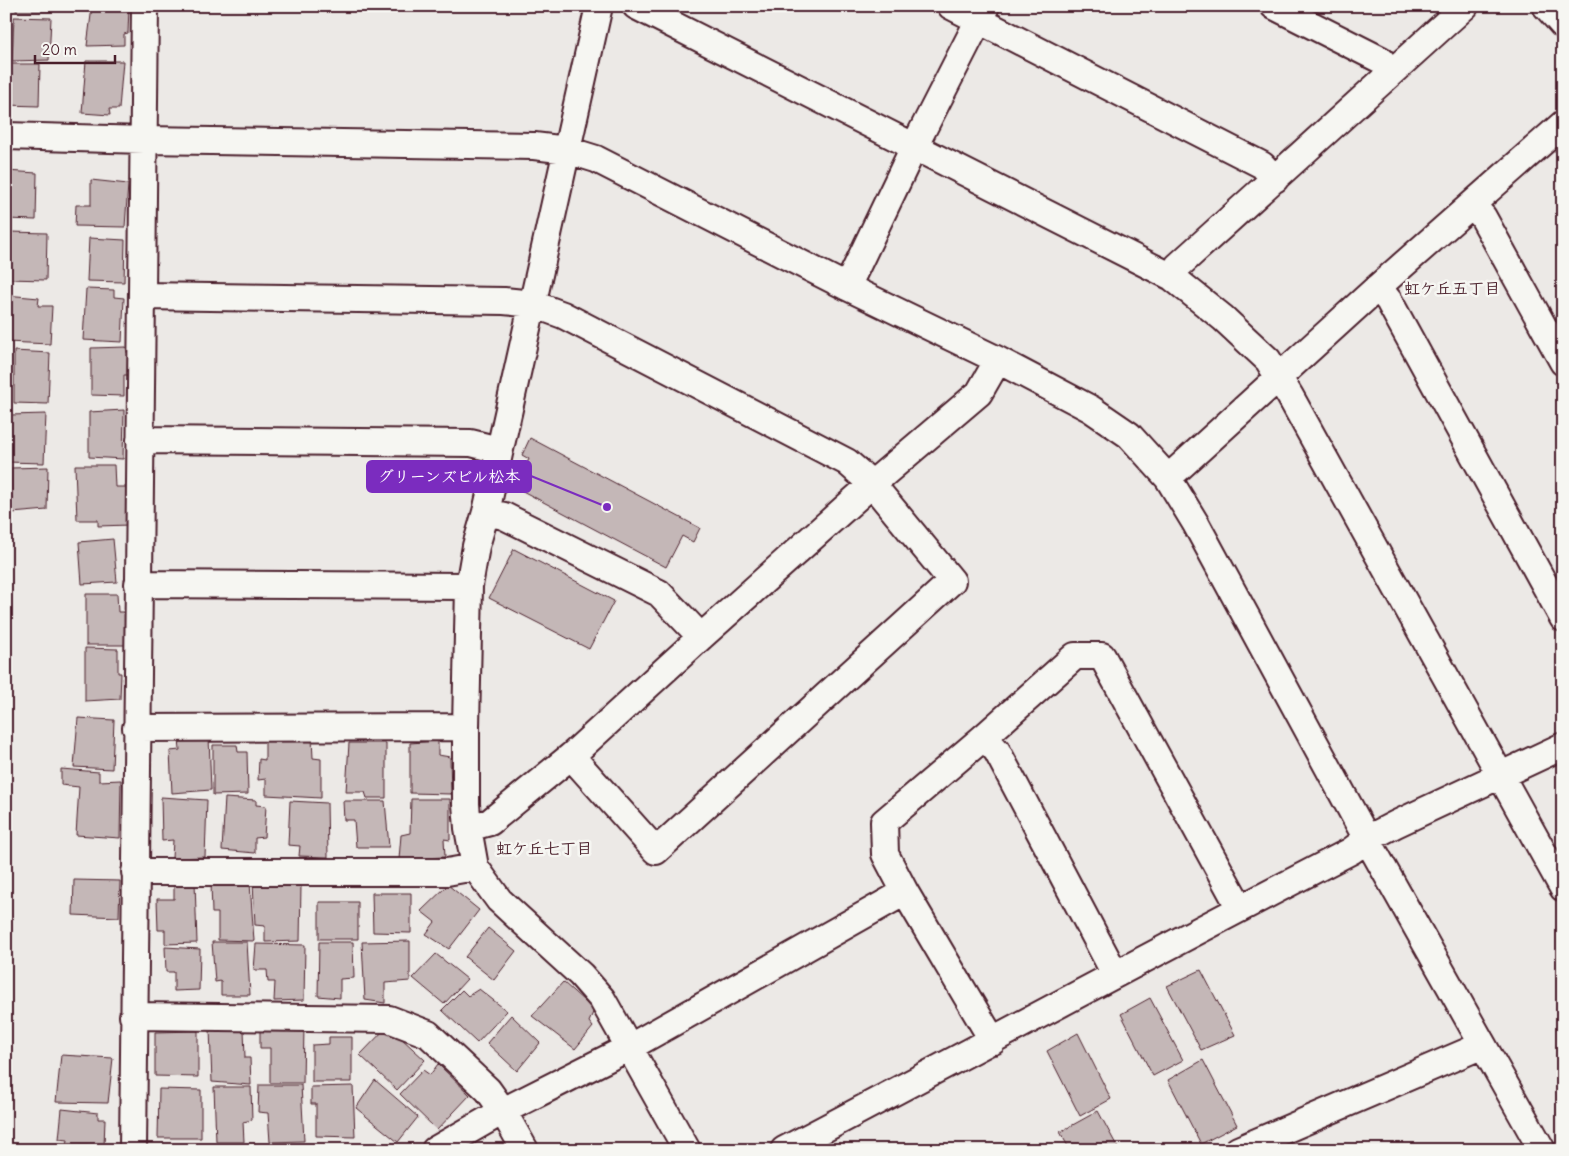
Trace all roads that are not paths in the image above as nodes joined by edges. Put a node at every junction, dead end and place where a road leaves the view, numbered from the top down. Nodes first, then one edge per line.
1 (145, 6) edge
2 (599, 6) edge
3 (636, 6) edge
4 (951, 6) edge
5 (1274, 6) edge
6 (1465, 6) edge
7 (1546, 6) edge
8 (982, 13) edge
9 (1563, 24) edge
10 (1392, 73) junction
11 (1563, 124) edge
12 (6, 136) edge
13 (144, 140) junction
14 (914, 147) junction
15 (567, 150) junction
16 (1275, 179) junction
17 (1472, 204) junction
18 (1172, 277) junction
19 (847, 287) junction
20 (1378, 287) junction
21 (142, 296) junction
22 (533, 304) junction
23 (998, 360) junction
24 (1563, 362) edge
25 (1279, 378) junction
26 (140, 440) junction
27 (499, 450) junction
28 (1168, 478) junction
29 (872, 484) junction
30 (486, 512) junction
31 (138, 584) junction
32 (470, 586) junction
33 (1563, 618) edge
34 (701, 637) junction
35 (466, 727) junction
36 (136, 728) junction
37 (984, 737) junction
38 (1563, 746) edge
39 (572, 756) junction
40 (1500, 775) junction
41 (468, 828) junction
42 (1367, 838) junction
43 (475, 867) junction
44 (135, 872) junction
45 (1563, 888) edge
46 (905, 892) junction
47 (1240, 908) junction
48 (1115, 974) junction
49 (133, 1016) junction
50 (993, 1041) junction
51 (1483, 1045) junction
52 (630, 1047) junction
53 (503, 1111) junction
54 (133, 1150) edge
55 (436, 1150) edge
56 (525, 1150) edge
57 (687, 1150) edge
58 (784, 1150) edge
59 (1238, 1150) edge
60 (1542, 1150) edge

1 - 13 street
2 - 15 street
3 - 14 street
4 - 8 street
5 - 10 street
6 - 10 street
7 - 9 street
8 - 14 street
8 - 16 street
10 - 16 street
11 - 17 street
12 - 13 street
13 - 15 street
13 - 21 street
14 - 18 street
14 - 19 street
15 - 19 street
15 - 22 street
16 - 18 street
17 - 20 street
17 - 24 street
18 - 25 street
19 - 23 street
20 - 25 street
20 - 33 street
21 - 22 street
21 - 26 street
22 - 27 street
22 - 29 street
23 - 28 street
23 - 29 street
25 - 28 street
25 - 40 street
26 - 27 street
26 - 31 street
27 - 30 street
28 - 42 street
29 - 34 street
29 - 39 street
30 - 32 street
30 - 34 street
31 - 32 street
31 - 36 street
32 - 35 street
34 - 39 street
35 - 36 street
35 - 41 street
36 - 44 street
37 - 46 street
37 - 47 street
37 - 48 street
38 - 40 street
39 - 41 street
40 - 42 street
40 - 45 street
41 - 43 street
42 - 47 street
42 - 51 street
43 - 44 street
43 - 52 street
44 - 49 street
46 - 50 street
46 - 52 street
47 - 48 street
48 - 50 street
49 - 53 street
49 - 54 street
50 - 58 street
51 - 59 street
51 - 60 street
52 - 53 street
52 - 57 street
53 - 55 street
53 - 56 street

